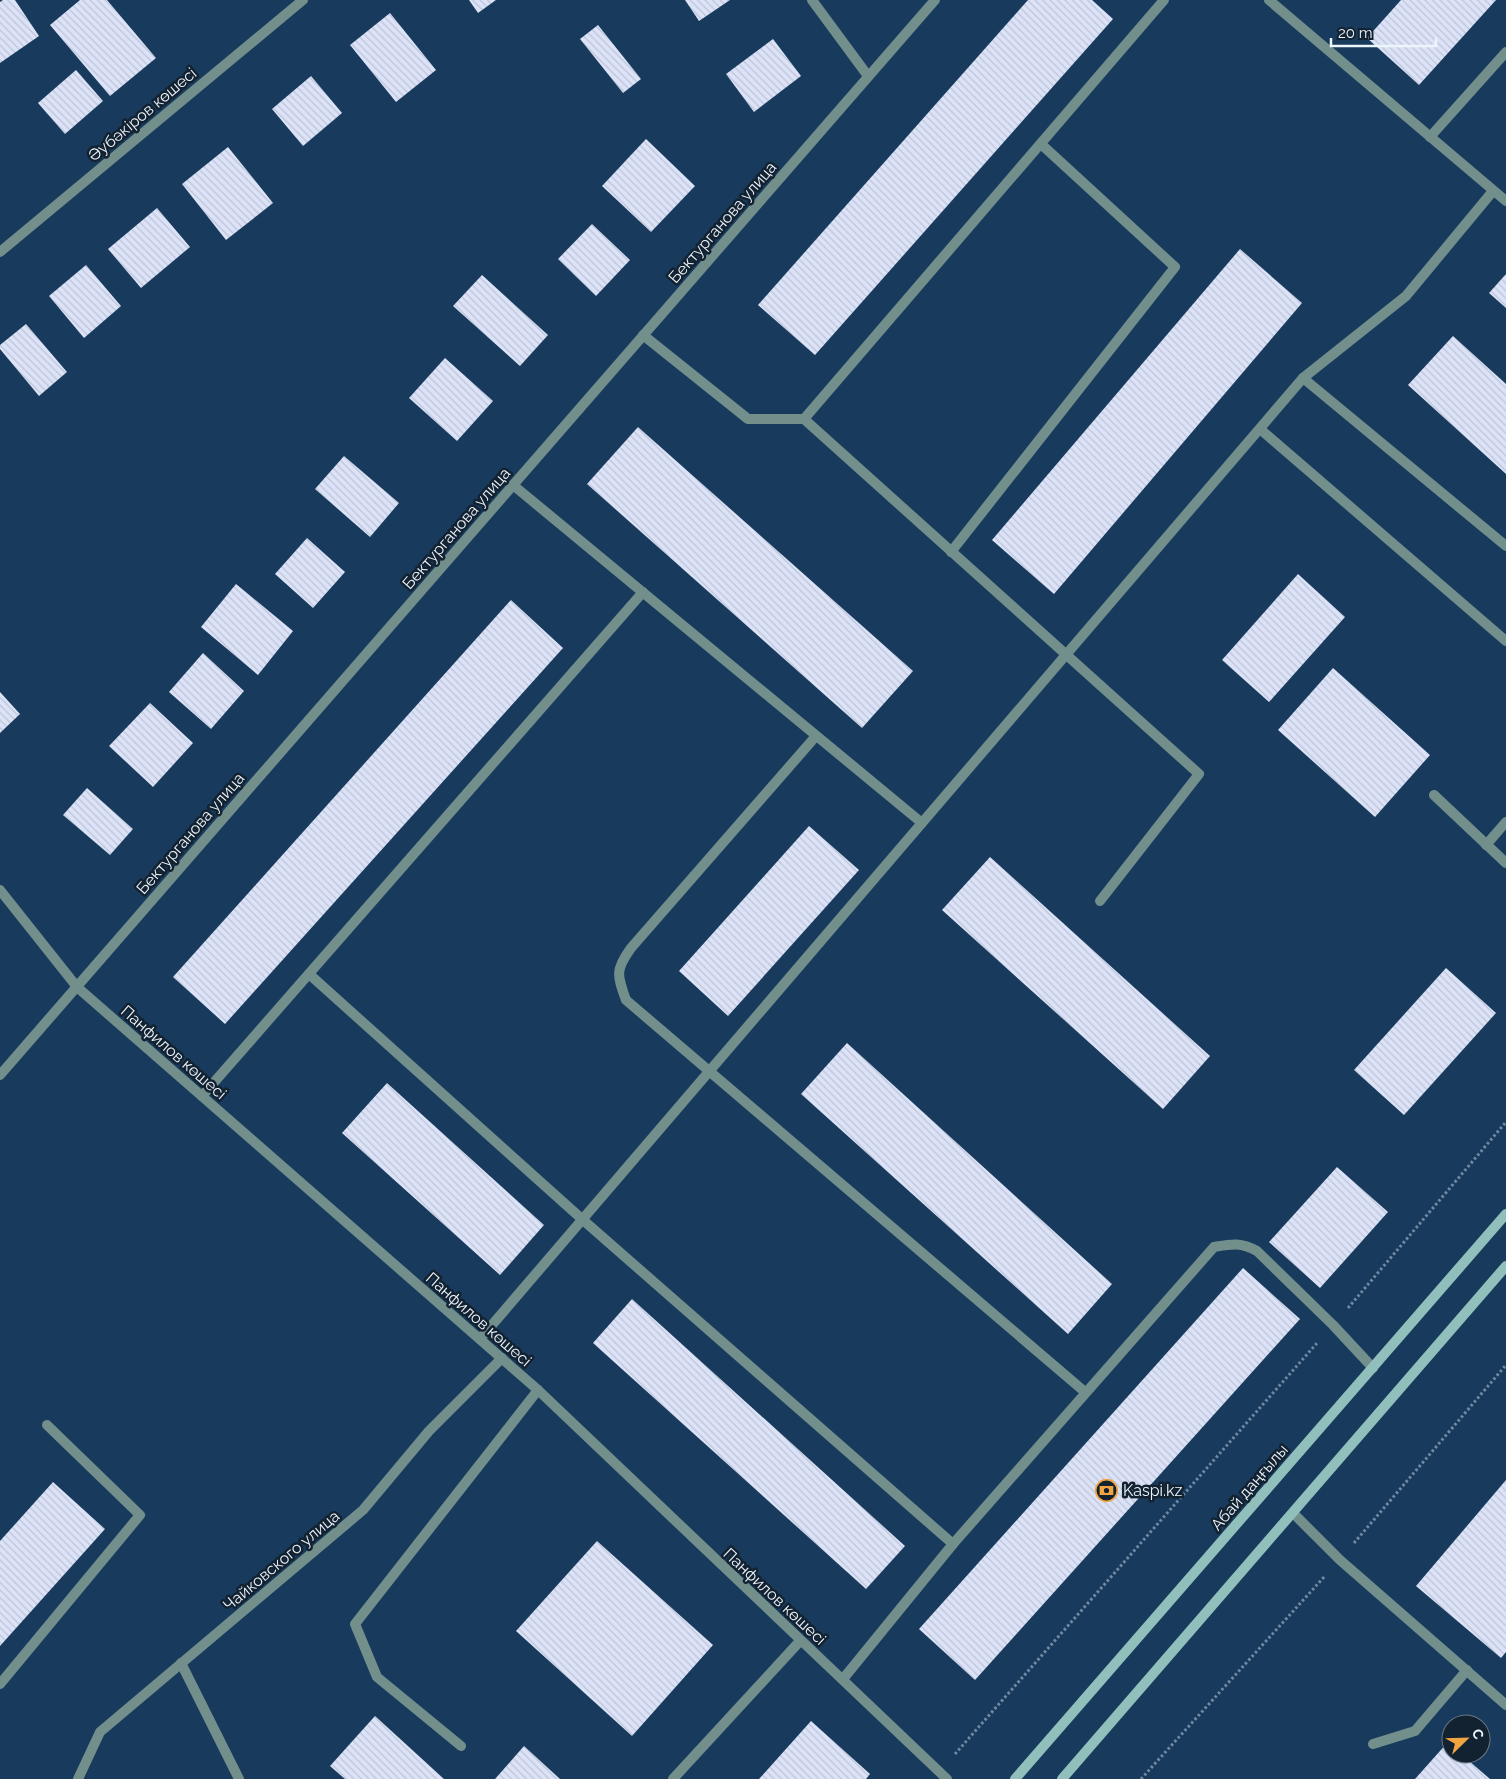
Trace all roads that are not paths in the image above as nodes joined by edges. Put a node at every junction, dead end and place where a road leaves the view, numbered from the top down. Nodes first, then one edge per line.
1 (304, 0) edge
2 (812, 0) edge
3 (935, 0) edge
4 (1164, 0) edge
5 (1269, 0) edge
6 (1506, 52) edge
7 (868, 76) junction
8 (1430, 137) junction
9 (1040, 144) junction
10 (1493, 191) junction
11 (1506, 201) edge
12 (0, 252) edge
13 (643, 335) junction
14 (1303, 378) junction
15 (804, 419) junction
16 (1260, 429) junction
17 (513, 485) junction
18 (1506, 546) edge
19 (951, 552) junction
20 (643, 592) junction
21 (1506, 641) edge
22 (1066, 656) junction
23 (816, 736) junction
24 (1434, 795) dead end
25 (1506, 822) edge
26 (922, 823) junction
27 (1486, 845) junction
28 (1506, 863) edge
29 (0, 890) edge
30 (1100, 901) dead end
31 (309, 974) junction
32 (77, 986) junction
33 (709, 1072) junction
34 (0, 1074) edge
35 (202, 1096) junction
36 (1506, 1214) edge
37 (583, 1220) junction
38 (1506, 1266) edge
39 (480, 1339) junction
40 (502, 1358) junction
41 (1373, 1368) junction
42 (538, 1390) junction
43 (1085, 1392) junction
44 (47, 1425) dead end
45 (1293, 1513) junction
46 (953, 1544) junction
47 (800, 1641) junction
48 (181, 1663) junction
49 (1467, 1670) junction
50 (843, 1679) junction
51 (0, 1684) edge
52 (1506, 1705) edge
53 (1373, 1744) dead end
54 (461, 1746) dead end
55 (943, 1775) edge
56 (78, 1779) edge
57 (239, 1779) edge
58 (673, 1779) edge
59 (1015, 1779) edge
60 (1062, 1779) edge

1 - 12 street, Әубәкіров көшесі
2 - 7 street
3 - 7 street, Бектурганова улица
4 - 9 street
5 - 8 street
6 - 8 street
7 - 13 street, Бектурганова улица
8 - 10 street
9 - 15 street
9 - 19 street
10 - 11 street
10 - 14 street
13 - 15 street
13 - 17 street, Бектурганова улица
14 - 16 street
14 - 18 street
15 - 19 street
16 - 21 street
16 - 22 street
17 - 20 street
17 - 32 street, Бектурганова улица
19 - 22 street
20 - 23 street
20 - 31 street
22 - 26 street
22 - 30 street
23 - 26 street
23 - 33 street
24 - 27 street
25 - 27 street
26 - 33 street
27 - 28 street
29 - 32 street, Панфилов көшесі
31 - 35 street
31 - 37 street
32 - 34 street, Бектурганова улица
32 - 35 street, Панфилов көшесі
33 - 37 street
33 - 43 street
35 - 39 street, Панфилов көшесі
36 - 41 main road, Абай даңғылы
37 - 39 street
37 - 46 street
38 - 45 main road
39 - 40 street, Панфилов көшесі
40 - 42 street, Панфилов көшесі
40 - 48 street, Чайковского улица
41 - 43 street
41 - 59 main road, Абай даңғылы
42 - 47 street, Панфилов көшесі
42 - 54 street
43 - 46 street
44 - 51 street
45 - 49 street
45 - 60 main road
46 - 50 street
47 - 50 street, Панфилов көшесі
47 - 58 street
48 - 56 street, Чайковского улица
48 - 57 street
49 - 52 street
49 - 53 street
50 - 55 street, Панфилов көшесі

